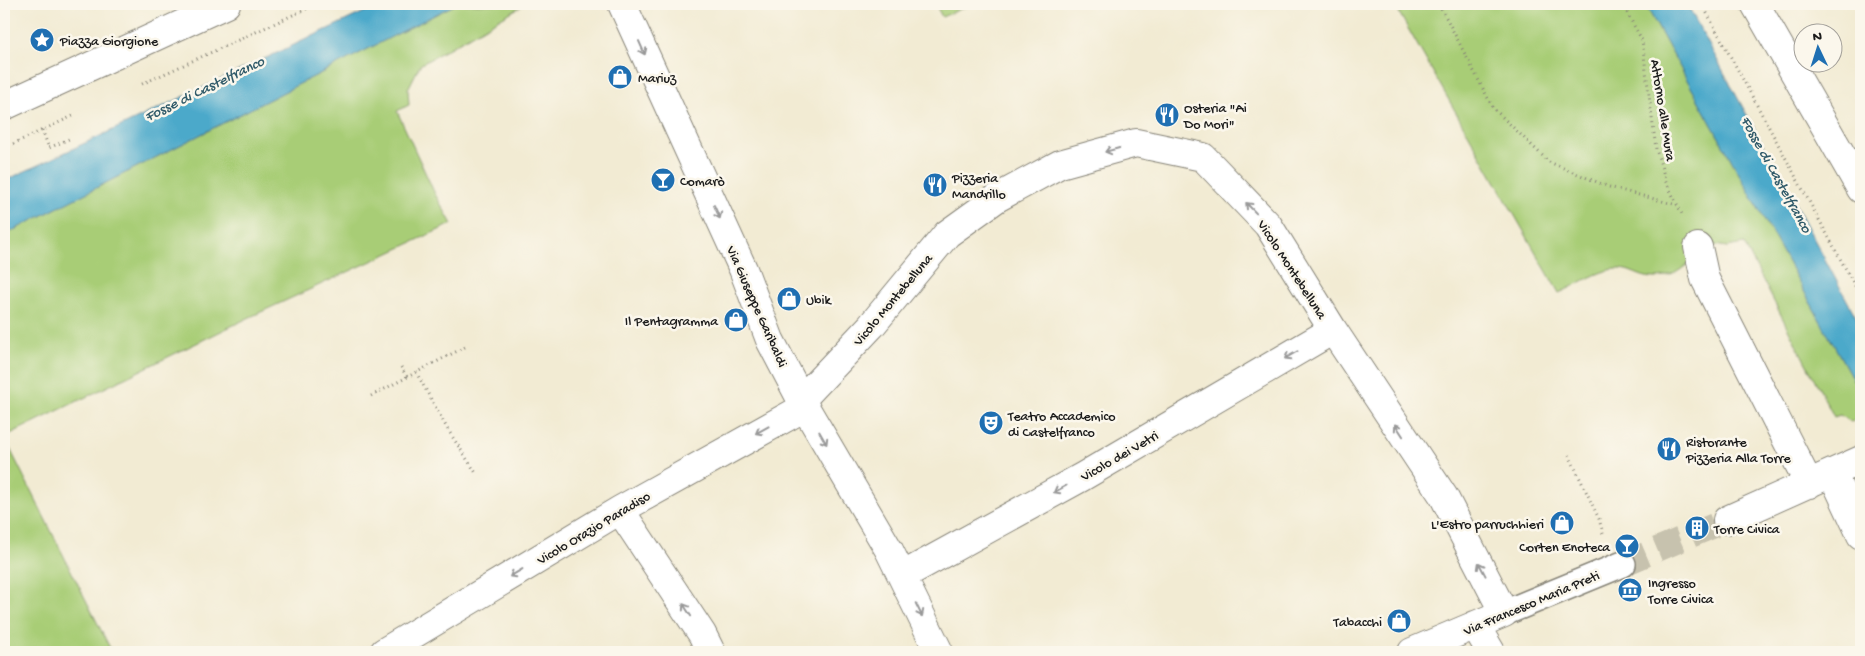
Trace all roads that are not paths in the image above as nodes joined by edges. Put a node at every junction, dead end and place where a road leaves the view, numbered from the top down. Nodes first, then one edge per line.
1 (226, 4) edge
2 (622, 4) edge
3 (1755, 4) edge
4 (4, 106) edge
5 (1861, 189) edge
6 (1698, 247) road end
7 (1333, 330) junction
8 (803, 403) junction
9 (1839, 470) edge
10 (620, 510) junction
11 (1727, 520) tunnel mouth
12 (1861, 535) edge
13 (1622, 564) tunnel mouth
14 (902, 576) junction
15 (1504, 613) junction
16 (1475, 625) junction
17 (384, 652) edge
18 (712, 652) edge
19 (939, 652) edge
20 (1412, 652) edge
21 (1491, 652) edge

1 - 4 street
2 -> 8 street, Via Giuseppe Garibaldi
3 - 5 street
6 - 9 street
7 -> 8 street, Vicolo Montebelluna
7 -> 14 street, Vicolo dei Vetri
15 -> 7 street, Vicolo Montebelluna
8 -> 10 street, Vicolo Orazio Paradiso
8 -> 14 street, Via Giuseppe Garibaldi
9 - 11 street
9 - 12 street
10 -> 17 street, Vicolo Orazio Paradiso
18 -> 10 street
13 - 15 street, Via Francesco Maria Preti
14 -> 19 street, Via Giuseppe Garibaldi
15 - 16 street, Via Francesco Maria Preti
16 - 20 street, Via Francesco Maria Preti
16 - 21 street

